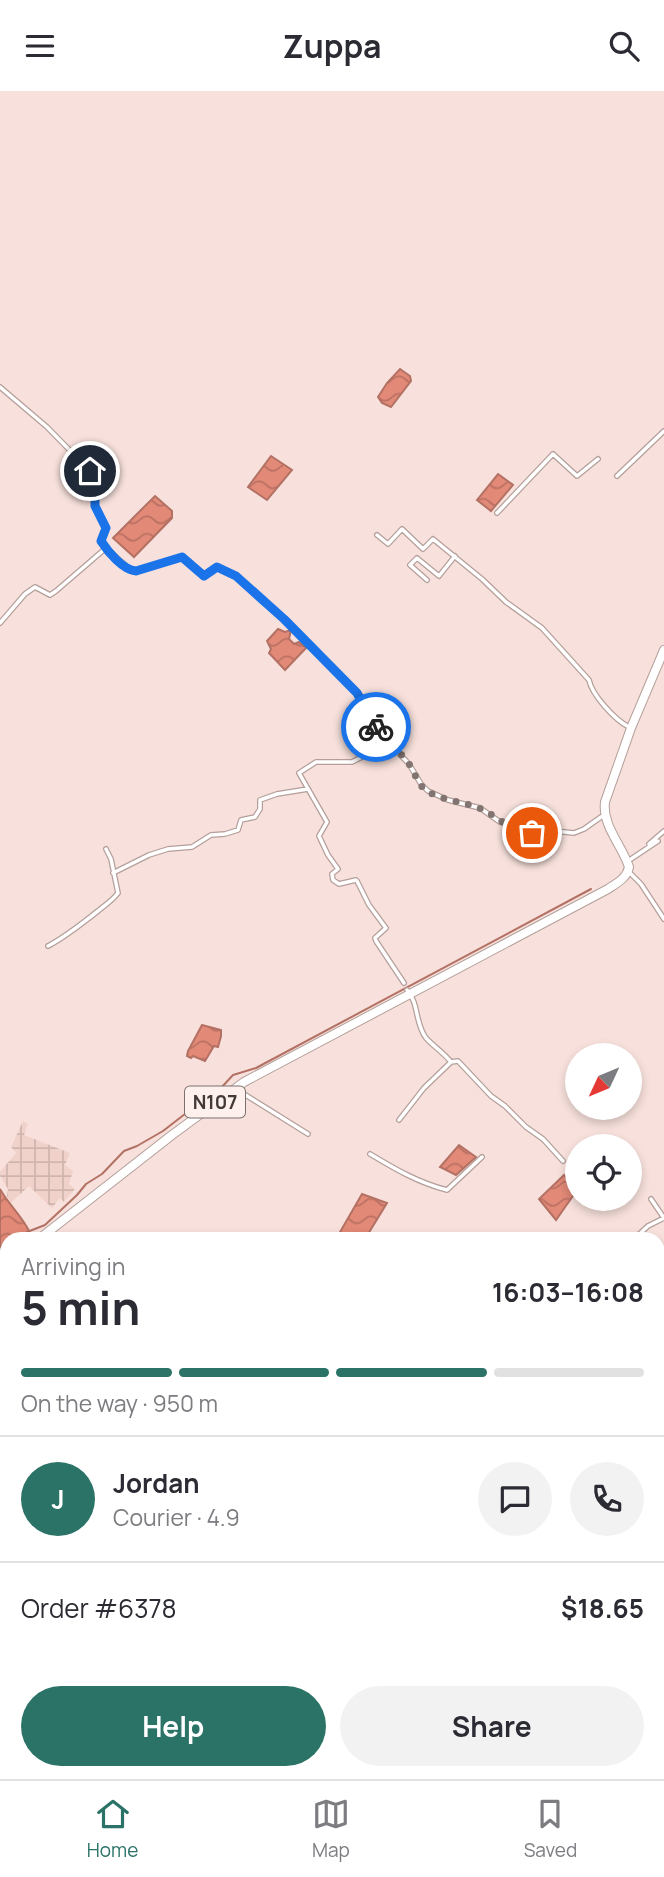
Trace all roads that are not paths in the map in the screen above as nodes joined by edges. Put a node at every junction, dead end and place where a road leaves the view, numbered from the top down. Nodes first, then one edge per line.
1 (0, 387) edge
2 (664, 431) edge
3 (598, 459) dead end
4 (617, 476) dead end
5 (497, 513) dead end
6 (377, 535) dead end
7 (106, 548) junction
8 (455, 556) junction
9 (427, 580) dead end
10 (0, 623) edge
11 (664, 650) edge
12 (631, 728) junction
13 (390, 743) junction
14 (308, 789) junction
15 (605, 816) junction
16 (664, 831) edge
17 (658, 841) dead end
18 (645, 848) junction
19 (106, 849) dead end
20 (628, 866) junction
21 (113, 873) junction
22 (664, 919) edge
23 (48, 946) dead end
24 (404, 983) dead end
25 (409, 992) junction
26 (451, 1062) junction
27 (234, 1088) junction
28 (399, 1120) dead end
29 (308, 1134) dead end
30 (370, 1154) dead end
31 (482, 1157) dead end
32 (563, 1161) dead end
33 (651, 1199) dead end
34 (664, 1218) edge
35 (48, 1232) edge
36 (642, 1232) edge

1 - 7 street
2 - 4 street
3 - 5 street
6 - 8 street
7 - 10 street
7 - 13 street
8 - 9 street
8 - 12 street
11 - 12 highway
12 - 15 highway
13 - 14 street
13 - 15 street
14 - 21 street
14 - 24 street
15 - 20 highway
16 - 18 street
17 - 18 street
18 - 20 street
19 - 21 street
20 - 22 street
20 - 25 highway, N107
21 - 23 street
25 - 26 street
25 - 27 highway, N107
26 - 28 street
26 - 32 street
27 - 29 street
27 - 35 highway, N107
30 - 31 street
33 - 34 street
34 - 36 street

